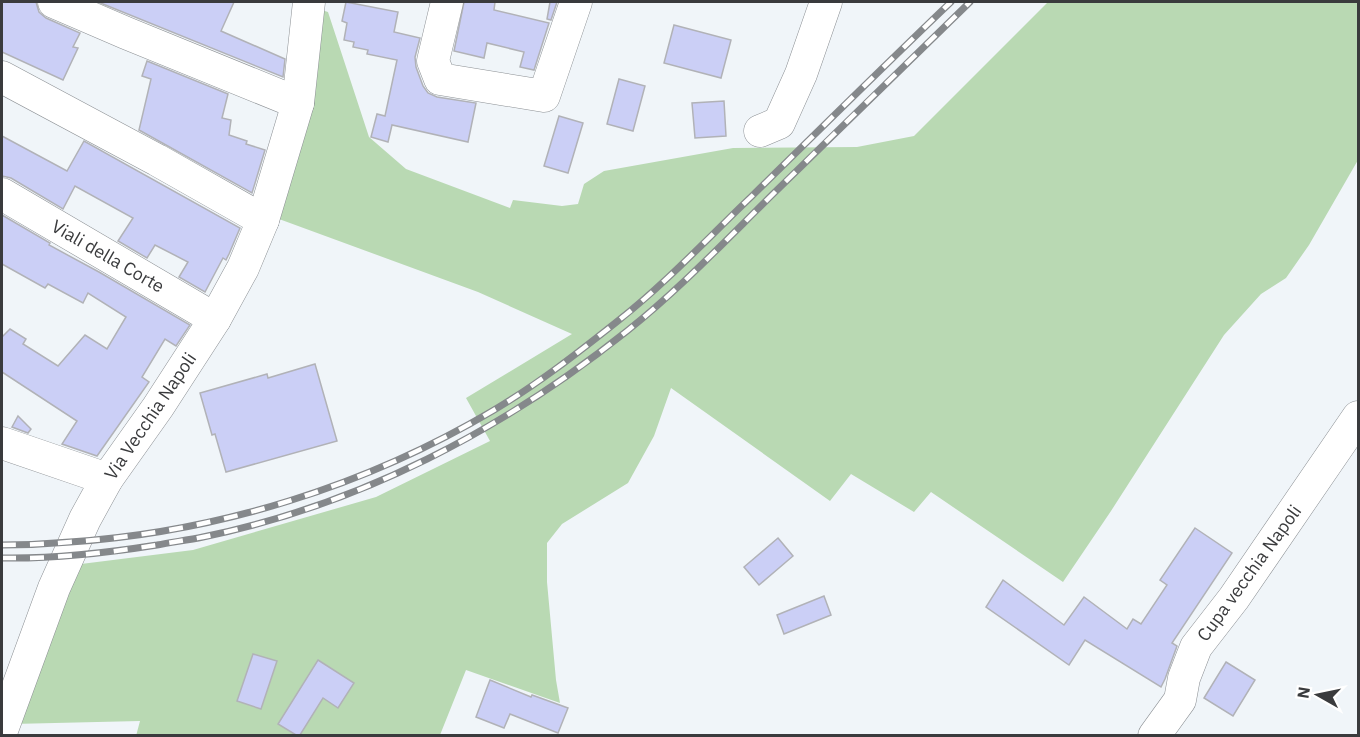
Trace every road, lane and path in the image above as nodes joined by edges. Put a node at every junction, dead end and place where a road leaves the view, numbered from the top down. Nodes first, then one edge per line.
1 (54, 2) edge
2 (309, 2) edge
3 (447, 2) edge
4 (576, 2) edge
5 (826, 2) edge
6 (2, 77) edge
7 (297, 103) junction
8 (760, 131) dead end
9 (2, 194) edge
10 (263, 220) junction
11 (215, 319) junction
12 (1359, 417) edge
13 (2, 442) edge
14 (107, 479) junction
15 (2, 730) edge
16 (1154, 735) edge

1 - 7 street
2 - 7 street, Via Vecchia Napoli
3 - 4 street
5 - 8 street
6 - 10 street
7 - 10 street, Via Vecchia Napoli
9 - 11 street, Viali della Corte
10 - 11 street, Via Vecchia Napoli
11 - 14 street, Via Vecchia Napoli
12 - 16 street, Cupa vecchia Napoli
13 - 14 street
14 - 15 street, Via Vecchia Napoli

